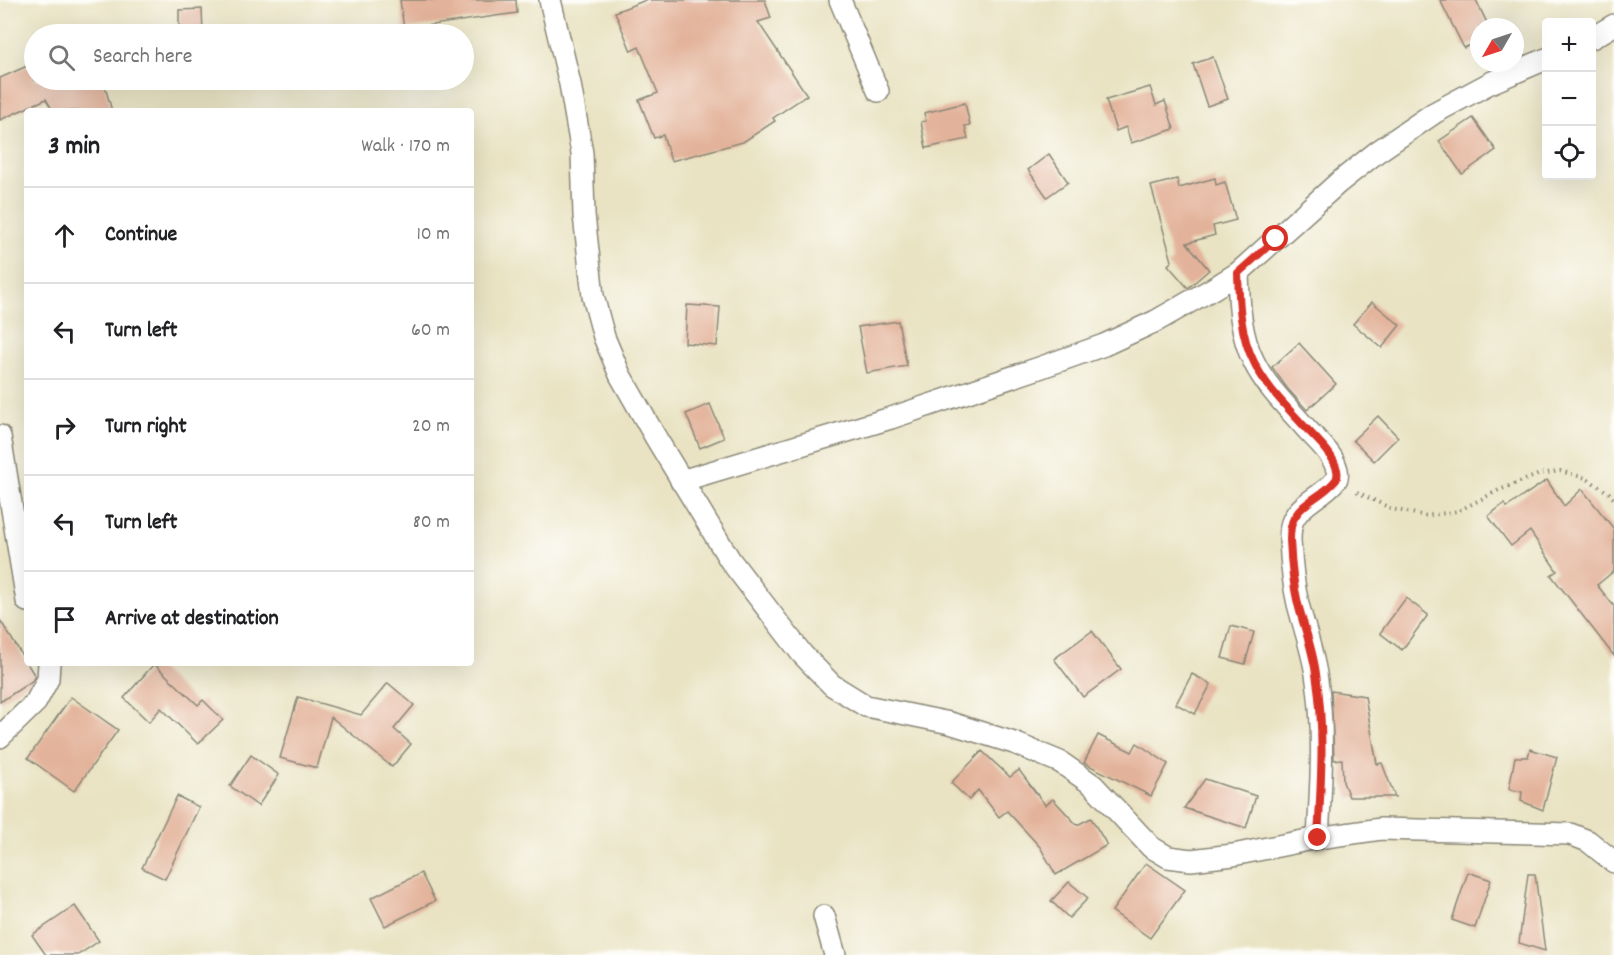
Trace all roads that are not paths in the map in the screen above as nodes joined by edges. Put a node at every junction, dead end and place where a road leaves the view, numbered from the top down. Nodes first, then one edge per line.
1 (550, 0) edge
2 (840, 0) edge
3 (1614, 25) edge
4 (1596, 36) edge
5 (1542, 61) edge
6 (878, 91) dead end
7 (1238, 273) junction
8 (0, 436) edge
9 (681, 480) junction
10 (24, 583) edge
11 (48, 666) edge
12 (0, 737) edge
13 (1318, 838) junction
14 (1614, 862) edge
15 (824, 916) dead end
16 (835, 955) edge

1 - 9 street
2 - 6 street
3 - 4 street
5 - 7 street
7 - 9 street
7 - 13 street
8 - 10 street
9 - 13 street
11 - 12 street
13 - 14 street
15 - 16 street

